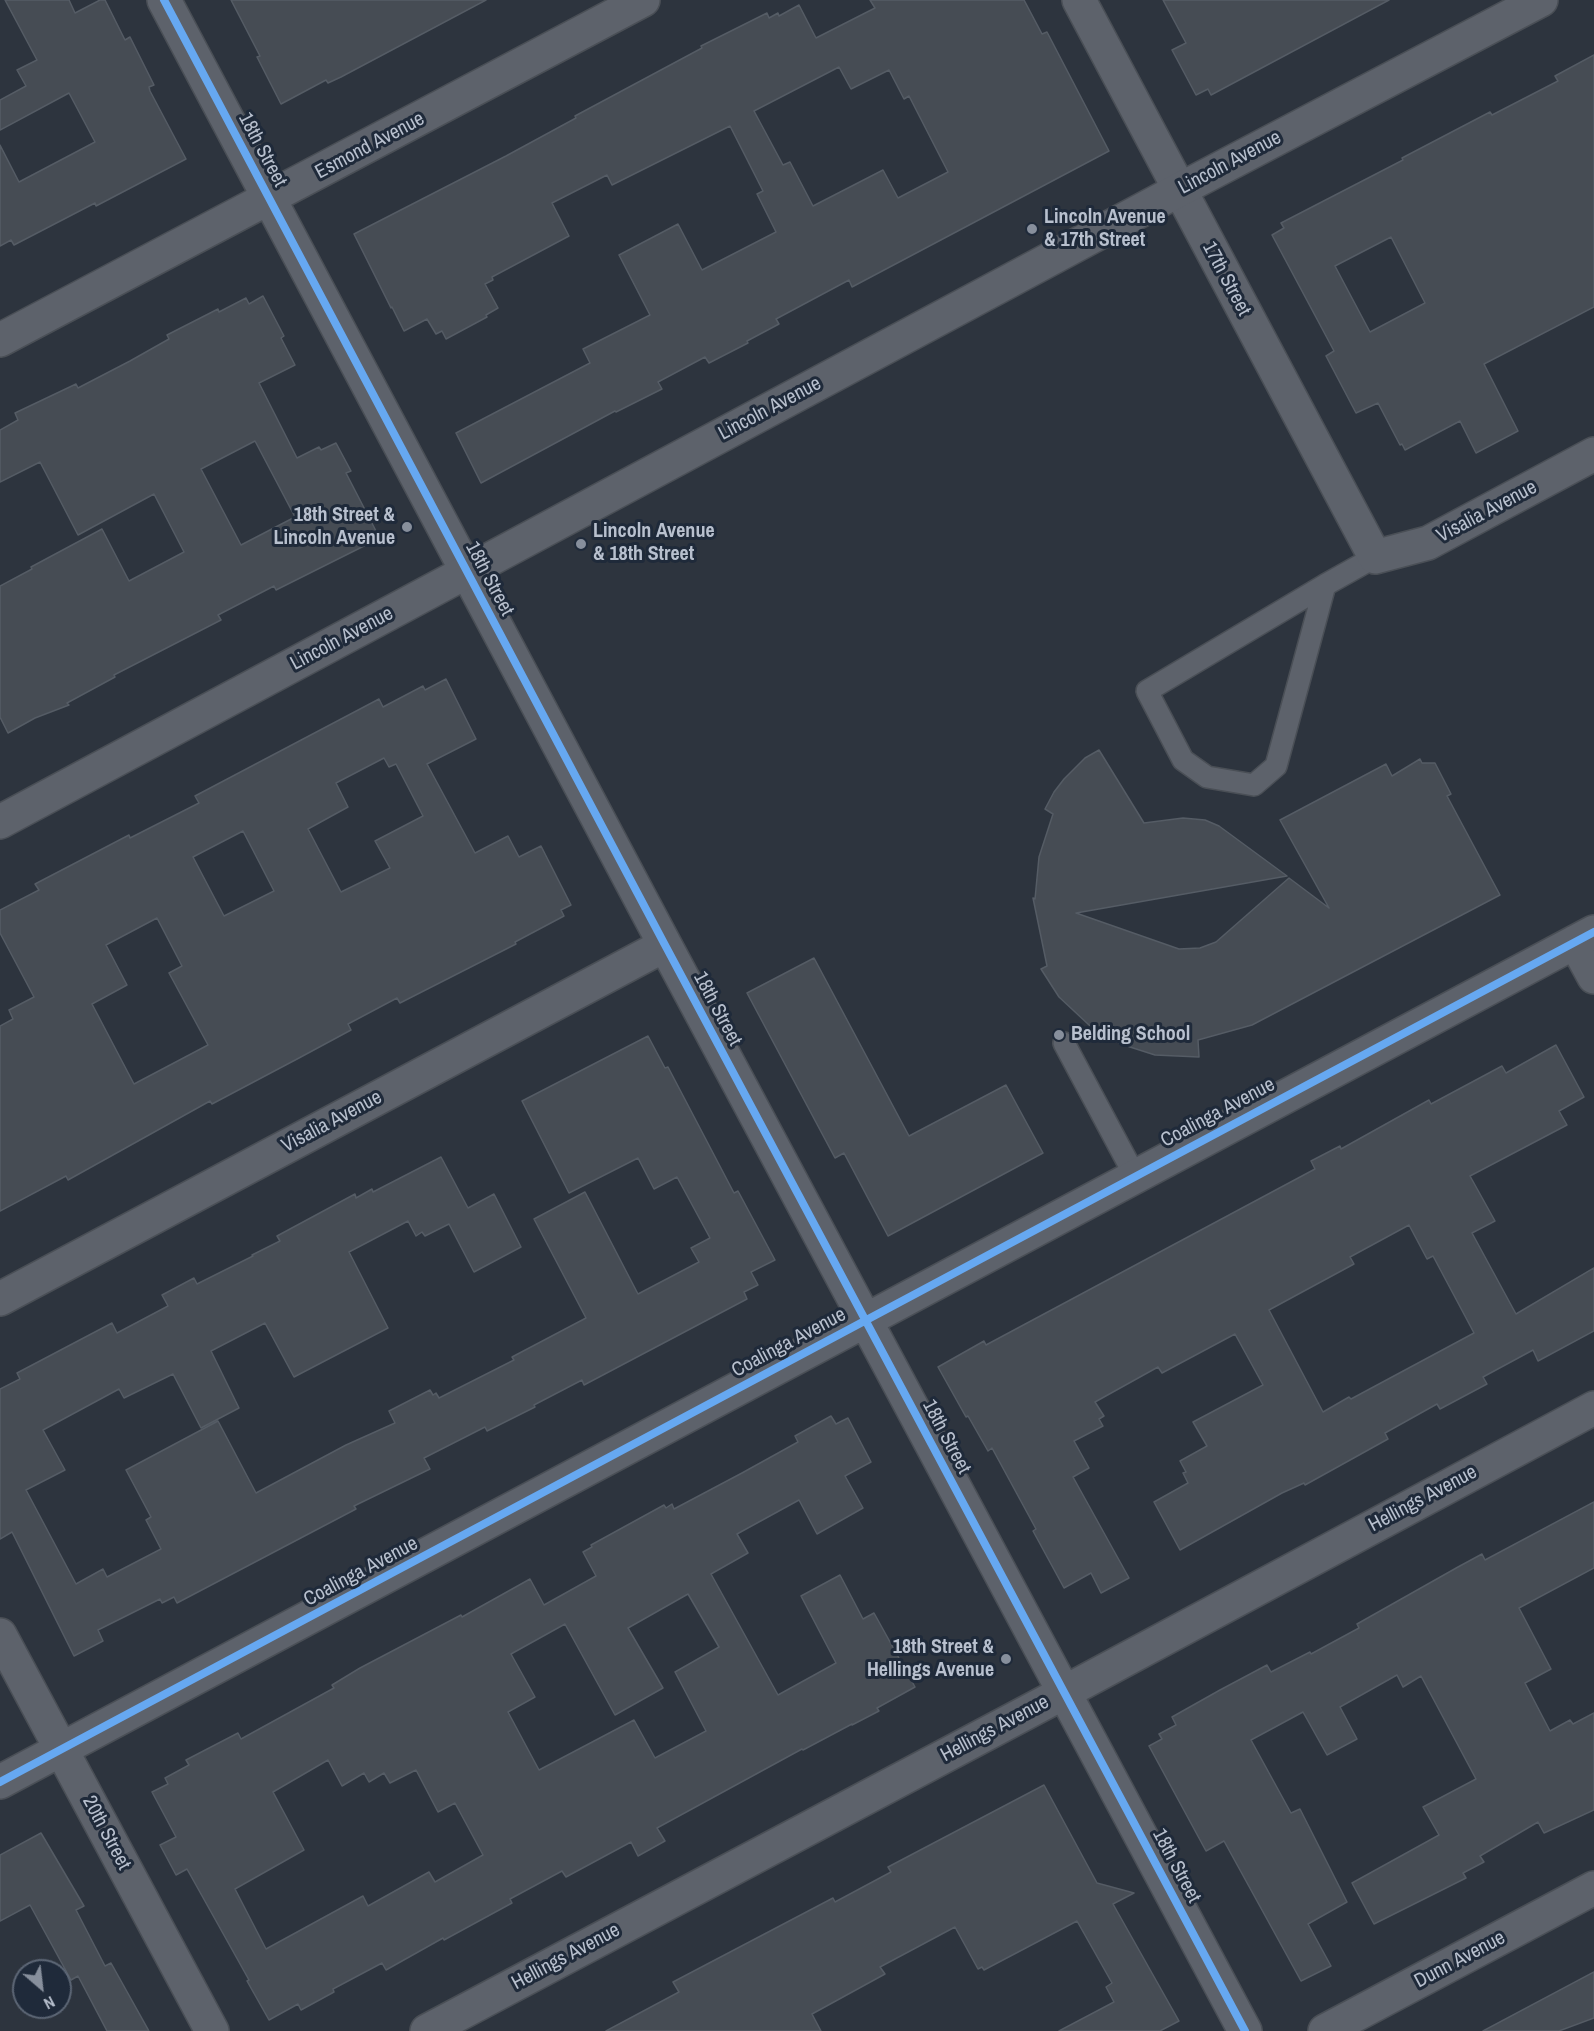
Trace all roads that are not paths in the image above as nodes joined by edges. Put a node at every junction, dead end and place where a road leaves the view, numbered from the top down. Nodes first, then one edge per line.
1 (164, 0) edge
2 (643, 0) edge
3 (1079, 0) edge
4 (1541, 0) edge
5 (1179, 190) junction
6 (269, 199) junction
7 (0, 340) edge
8 (1594, 454) edge
9 (1375, 557) junction
10 (467, 572) junction
11 (1325, 585) junction
12 (0, 822) edge
13 (1585, 937) edge
14 (665, 945) junction
15 (1594, 977) edge
16 (1064, 1043) dead end
17 (1135, 1176) junction
18 (0, 1299) edge
19 (865, 1321) junction
20 (1594, 1408) edge
21 (0, 1635) edge
22 (1065, 1692) junction
23 (61, 1751) junction
24 (0, 1782) edge
25 (1594, 1888) edge
26 (212, 2031) edge
27 (427, 2031) edge
28 (1245, 2031) edge
29 (1325, 2031) edge

1 - 6 street, 18th Street
2 - 6 street, Esmond Avenue
3 - 5 street, 17th Street
4 - 5 street, Lincoln Avenue
5 - 9 street, 17th Street
5 - 10 street, Lincoln Avenue
6 - 7 street, Esmond Avenue
6 - 10 street, 18th Street
8 - 9 street, Visalia Avenue
9 - 11 lane
10 - 12 street, Lincoln Avenue
10 - 14 street, 18th Street
11 - 11 lane
13 - 15 street
13 - 17 street, Coalinga Avenue
14 - 18 street, Visalia Avenue
14 - 19 street, 18th Street
16 - 17 lane
17 - 19 street, Coalinga Avenue
19 - 22 street, 18th Street
19 - 23 street, Coalinga Avenue
20 - 22 street, Hellings Avenue
21 - 23 street, 20th Street
22 - 27 street, Hellings Avenue
22 - 28 street, 18th Street
23 - 24 street, Coalinga Avenue
23 - 26 street, 20th Street
25 - 29 street, Dunn Avenue

